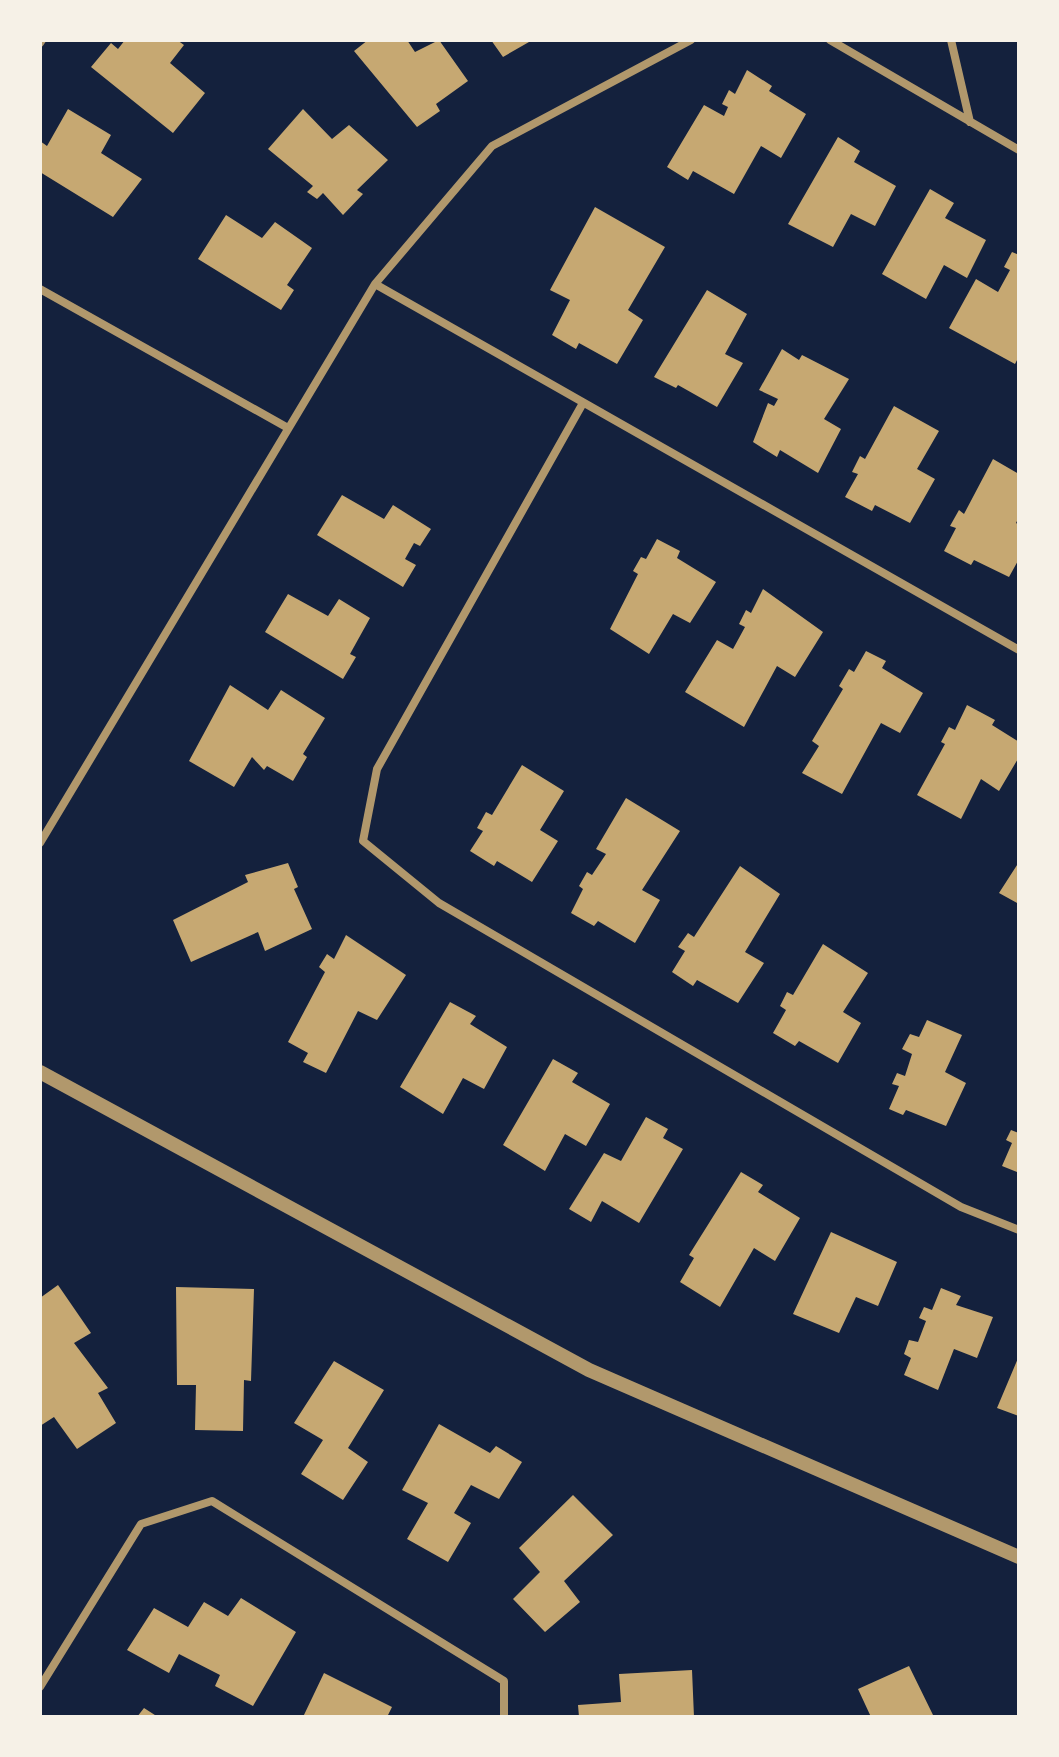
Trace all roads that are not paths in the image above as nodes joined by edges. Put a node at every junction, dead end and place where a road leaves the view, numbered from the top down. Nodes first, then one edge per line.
1 (691, 40) edge
2 (830, 40) edge
3 (951, 40) edge
4 (970, 122) junction
5 (1019, 150) edge
6 (375, 284) junction
7 (40, 289) edge
8 (583, 403) junction
9 (288, 428) junction
10 (1019, 650) edge
11 (40, 843) edge
12 (40, 1072) edge
13 (1019, 1230) edge
14 (1019, 1557) edge
15 (40, 1687) edge
16 (504, 1717) edge

1 - 6 street
2 - 4 street
3 - 4 street
4 - 5 street
6 - 8 street
6 - 9 street
7 - 9 street
8 - 10 street
8 - 13 street
9 - 11 street
12 - 14 street
15 - 16 street

